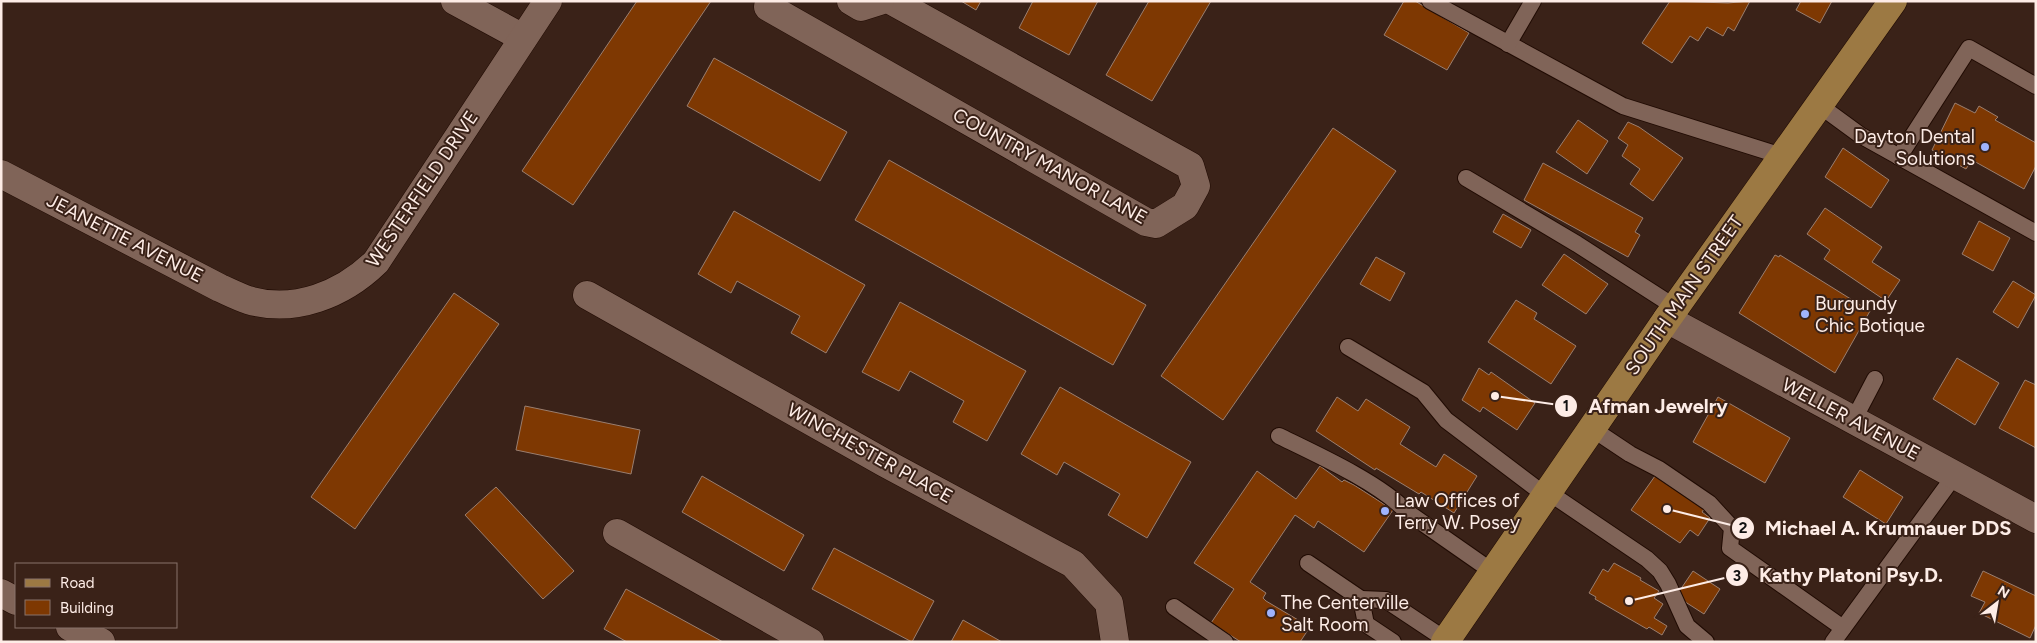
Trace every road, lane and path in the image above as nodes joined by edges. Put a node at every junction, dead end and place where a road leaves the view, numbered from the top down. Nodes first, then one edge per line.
1 (455, 1) edge
2 (548, 1) edge
3 (769, 1) edge
4 (851, 1) edge
5 (880, 1) edge
6 (892, 1) edge
7 (1430, 1) edge
8 (1533, 1) edge
9 (1893, 1) edge
10 (523, 38) junction
11 (1508, 44) junction
12 (2036, 86) edge
13 (1819, 105) junction
14 (1782, 156) junction
15 (1899, 157) junction
16 (1, 174) edge
17 (1466, 178) dead end
18 (2036, 233) edge
19 (587, 295) dead end
20 (249, 300) joint
21 (1671, 313) junction
22 (1348, 347) dead end
23 (1875, 379) dead end
24 (1853, 421) junction
25 (1592, 428) junction
26 (1279, 436) dead end
27 (1955, 475) junction
28 (1547, 494) junction
29 (2036, 519) edge
30 (617, 533) dead end
31 (1308, 562) dead end
32 (1493, 572) junction
33 (1, 594) edge
34 (1361, 599) junction
35 (15, 601) edge
36 (1174, 607) dead end
37 (72, 628) edge
38 (1843, 628) junction
39 (1446, 641) edge
40 (101, 642) edge
41 (810, 642) edge
42 (1115, 642) edge
43 (1225, 642) edge
44 (1393, 642) edge
45 (1706, 642) edge
46 (1833, 642) edge

1 - 10 street
2 - 10 street, WESTERFIELD DRIVE
3 - 6 street, COUNTRY MANOR LANE
4 - 5 street
7 - 11 lane
8 - 11 lane
9 - 13 main road, SOUTH MAIN STREET
10 - 20 street, WESTERFIELD DRIVE
11 - 14 lane
12 - 15 lane
13 - 14 main road, SOUTH MAIN STREET
13 - 15 lane
14 - 21 main road, SOUTH MAIN STREET
15 - 18 lane
16 - 20 street, JEANETTE AVENUE
17 - 21 lane
19 - 42 street, WINCHESTER PLACE
21 - 24 street, WELLER AVENUE
21 - 25 main road, SOUTH MAIN STREET
22 - 28 lane
23 - 24 lane
24 - 27 street, WELLER AVENUE
25 - 28 main road, SOUTH MAIN STREET
25 - 38 lane
26 - 32 lane
27 - 29 street, WELLER AVENUE
27 - 38 lane
28 - 32 main road, SOUTH MAIN STREET
28 - 45 lane
30 - 41 street
31 - 34 lane
32 - 39 main road, SOUTH MAIN STREET
33 - 35 street
34 - 39 lane
34 - 44 lane
36 - 43 lane
37 - 40 street
38 - 46 lane

